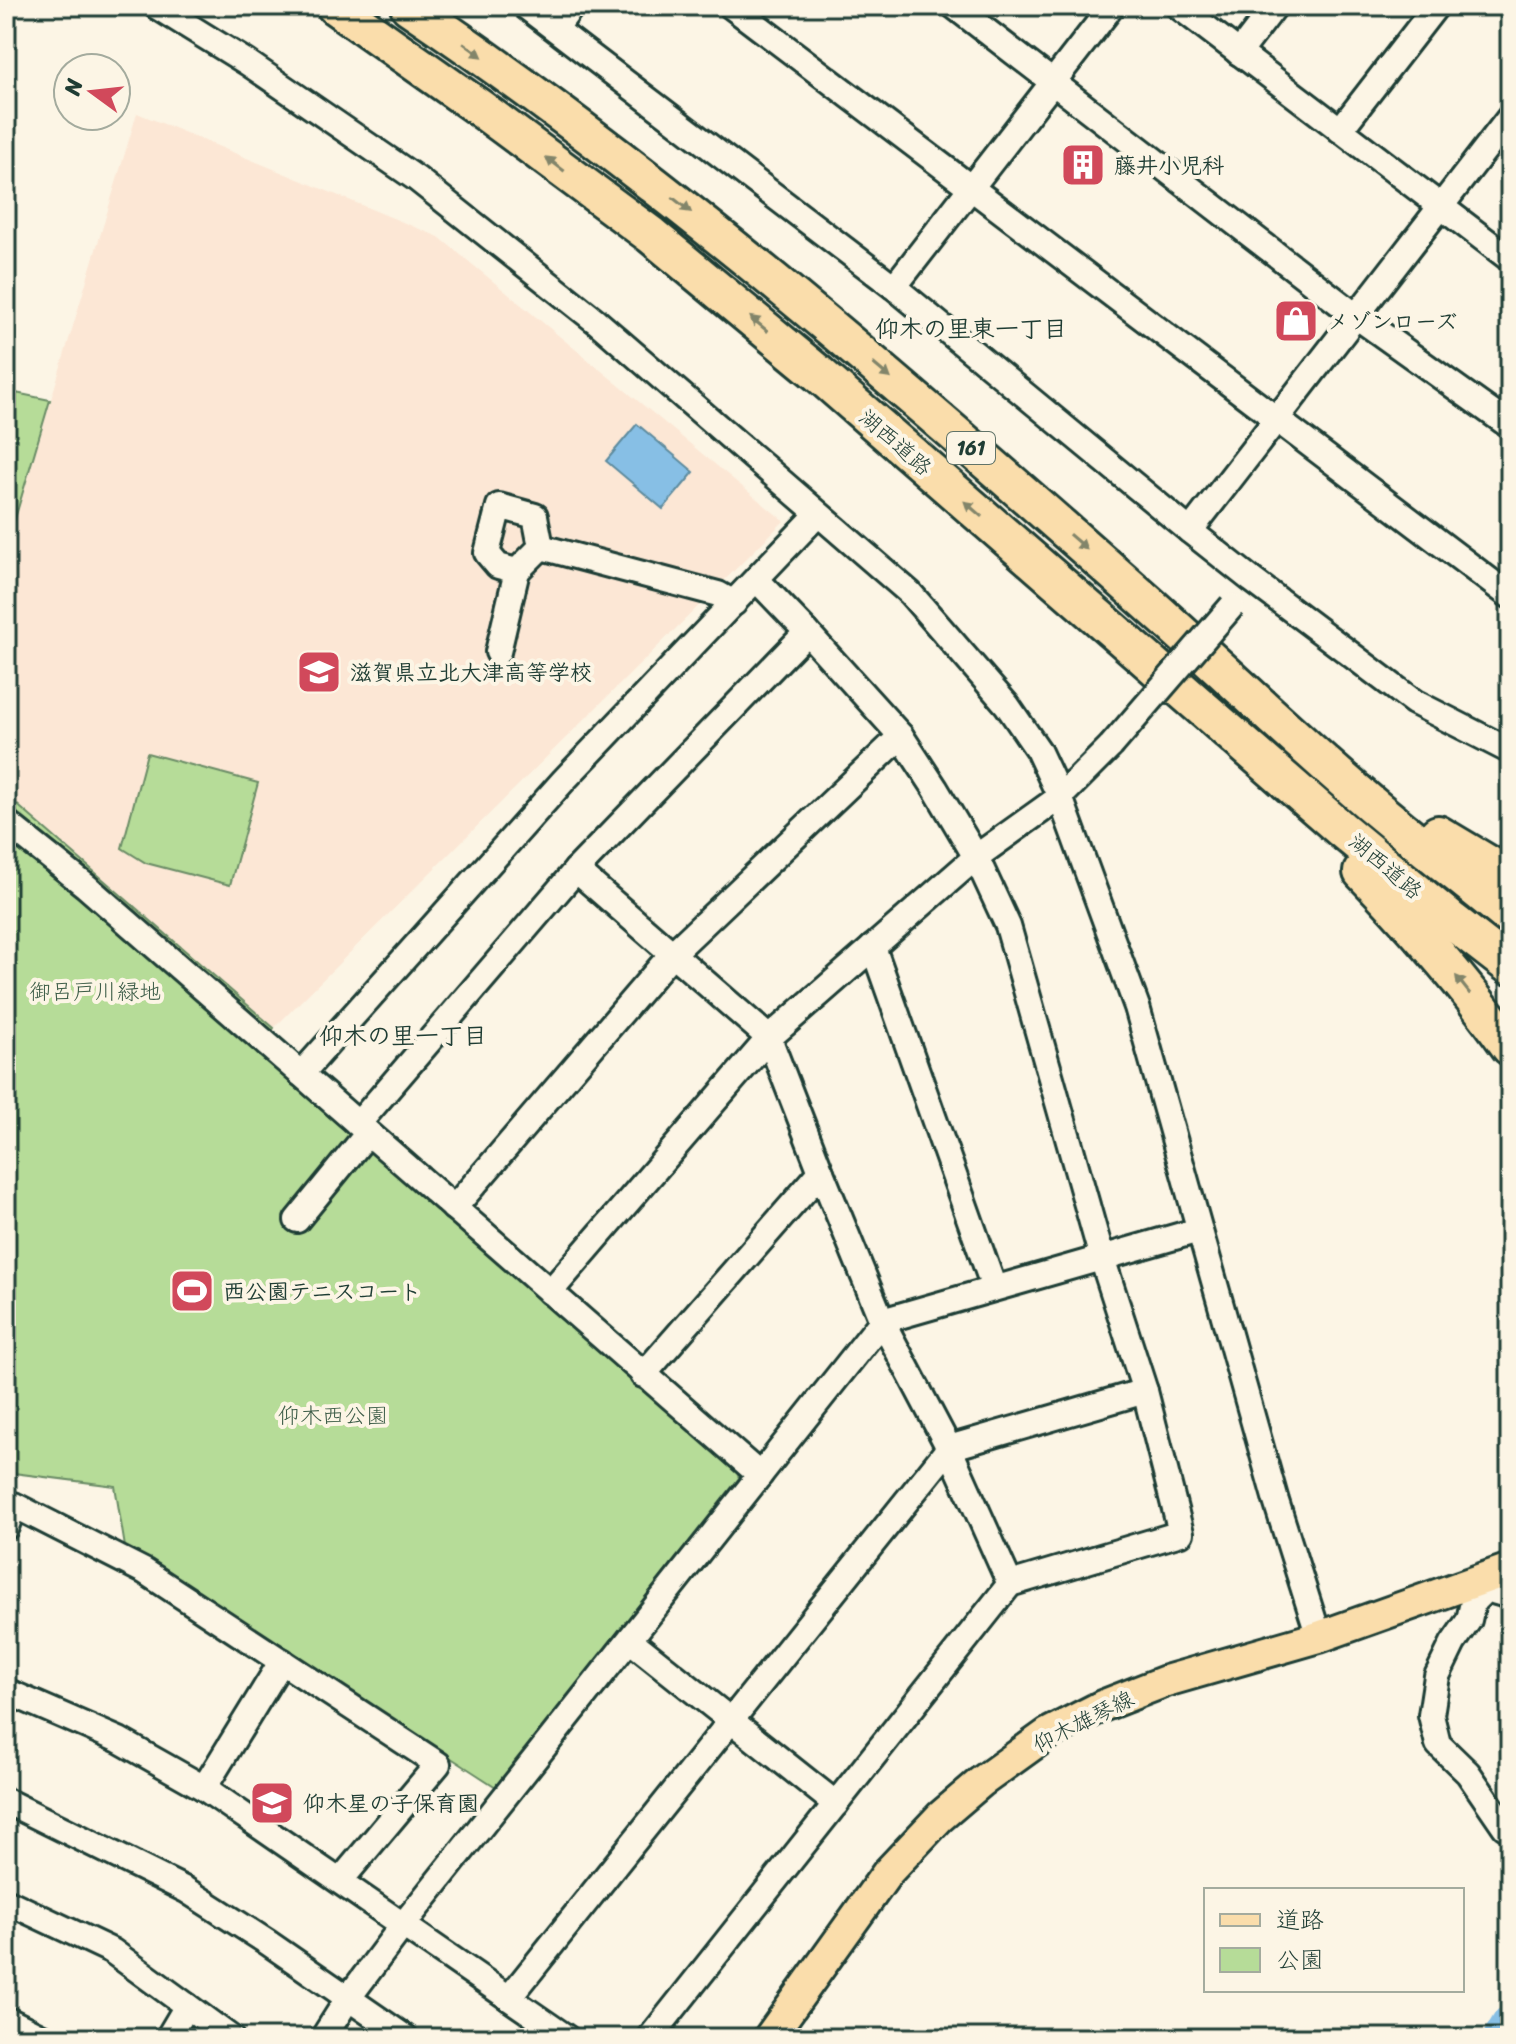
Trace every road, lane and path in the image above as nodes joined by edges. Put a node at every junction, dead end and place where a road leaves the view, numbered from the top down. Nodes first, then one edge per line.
1 (156, 6) edge
2 (335, 6) edge
3 (409, 6) edge
4 (525, 6) edge
5 (572, 6) edge
6 (731, 6) edge
7 (954, 6) edge
8 (1112, 6) edge
9 (1178, 6) edge
10 (1275, 6) edge
11 (1436, 6) edge
12 (556, 28) junction
13 (1239, 53) junction
14 (1053, 82) junction
15 (1510, 117) edge
16 (1340, 130) junction
17 (971, 188) junction
18 (1441, 207) junction
19 (1510, 259) edge
20 (894, 287) junction
21 (1356, 316) junction
22 (1276, 419) junction
23 (1510, 426) edge
24 (818, 514) junction
25 (1190, 531) junction
26 (541, 547) junction
27 (517, 571) junction
28 (757, 580) junction
29 (1252, 580) junction
30 (1510, 596) edge
31 (1143, 598) junction
32 (734, 603) junction
33 (807, 632) junction
34 (1116, 634) junction
35 (498, 652) dead end
36 (901, 736) junction
37 (1510, 751) edge
38 (1060, 797) junction
39 (6, 822) edge
40 (976, 857) junction
41 (576, 870) junction
42 (1510, 877) edge
43 (1510, 917) edge
44 (873, 947) junction
45 (671, 955) junction
46 (1510, 966) edge
47 (769, 1038) junction
48 (1510, 1047) edge
49 (301, 1074) junction
50 (363, 1128) junction
51 (821, 1172) junction
52 (454, 1208) junction
53 (297, 1220) dead end
54 (1199, 1230) junction
55 (1102, 1258) junction
56 (994, 1288) junction
57 (550, 1292) junction
58 (882, 1321) junction
59 (643, 1375) junction
60 (1145, 1391) junction
61 (949, 1448) junction
62 (760, 1475) junction
63 (6, 1527) edge
64 (1493, 1579) edge
65 (1010, 1584) junction
66 (1510, 1596) edge
67 (1319, 1637) junction
68 (631, 1641) junction
69 (282, 1661) junction
70 (9, 1701) edge
71 (730, 1720) junction
72 (204, 1788) junction
73 (6, 1801) edge
74 (836, 1804) junction
75 (1510, 1830) edge
76 (340, 1881) junction
77 (6, 1901) edge
78 (403, 1925) junction
79 (349, 1997) junction
80 (509, 1998) junction
81 (187, 2006) junction
82 (6, 2019) edge
83 (44, 2038) edge
84 (168, 2038) edge
85 (231, 2038) edge
86 (323, 2038) edge
87 (406, 2038) edge
88 (567, 2038) edge
89 (650, 2038) edge
90 (769, 2038) edge

1 - 24 street
34 -> 2 highway, 湖西道路 / 161
3 -> 31 highway, 湖西道路 / 161
4 - 12 street
5 - 12 street
6 - 17 street
7 - 14 street
8 - 14 street
9 - 13 street
10 - 13 street
11 - 16 street
12 - 20 street
13 - 16 street
14 - 17 street
14 - 21 street
15 - 18 street
16 - 18 street
17 - 20 street
17 - 22 street
18 - 19 street
18 - 21 street
20 - 25 street
21 - 22 street
21 - 23 street
22 - 25 street
22 - 30 street
24 - 28 street
24 - 38 street
25 - 29 street
26 - 27 street
26 - 27 street
26 - 32 street
27 - 35 street
28 - 32 street
28 - 33 street
29 - 37 street
29 - 38 street, bridge
31 - 42 highway
31 - 43 highway, 湖西道路 / 161
32 - 49 street
33 - 36 street
33 - 41 street
34 - 46 highway, 湖西道路 / 161
48 -> 34 highway
36 - 40 street
36 - 45 street
38 - 40 street
38 - 54 street
39 - 49 street
40 - 44 street
40 - 55 street
41 - 45 street
41 - 50 street
44 - 47 street
44 - 56 street
45 - 47 street
45 - 52 street
47 - 51 street
47 - 57 street
49 - 50 street
50 - 52 street
50 - 53 street
51 - 58 street
51 - 59 street
52 - 57 street
54 - 55 street
54 - 67 street
55 - 56 street
55 - 60 street
56 - 58 street
57 - 59 street
58 - 61 street
58 - 62 street
59 - 62 street
60 - 61 street
60 - 65 street
61 - 65 street
61 - 71 street
62 - 68 street
63 - 69 street
64 - 66 street
64 - 67 main road, 仰木雄琴線
64 - 75 street
65 - 74 street
67 - 90 main road, 仰木雄琴線
68 - 71 street
68 - 78 street
69 - 72 street
69 - 76 street
70 - 72 street
71 - 74 street
71 - 80 street
72 - 76 street
73 - 79 street
74 - 89 street
76 - 78 street
77 - 81 street
78 - 79 street
78 - 80 street
79 - 86 street
79 - 87 street
80 - 88 street
81 - 84 street
81 - 85 street
82 - 83 street

